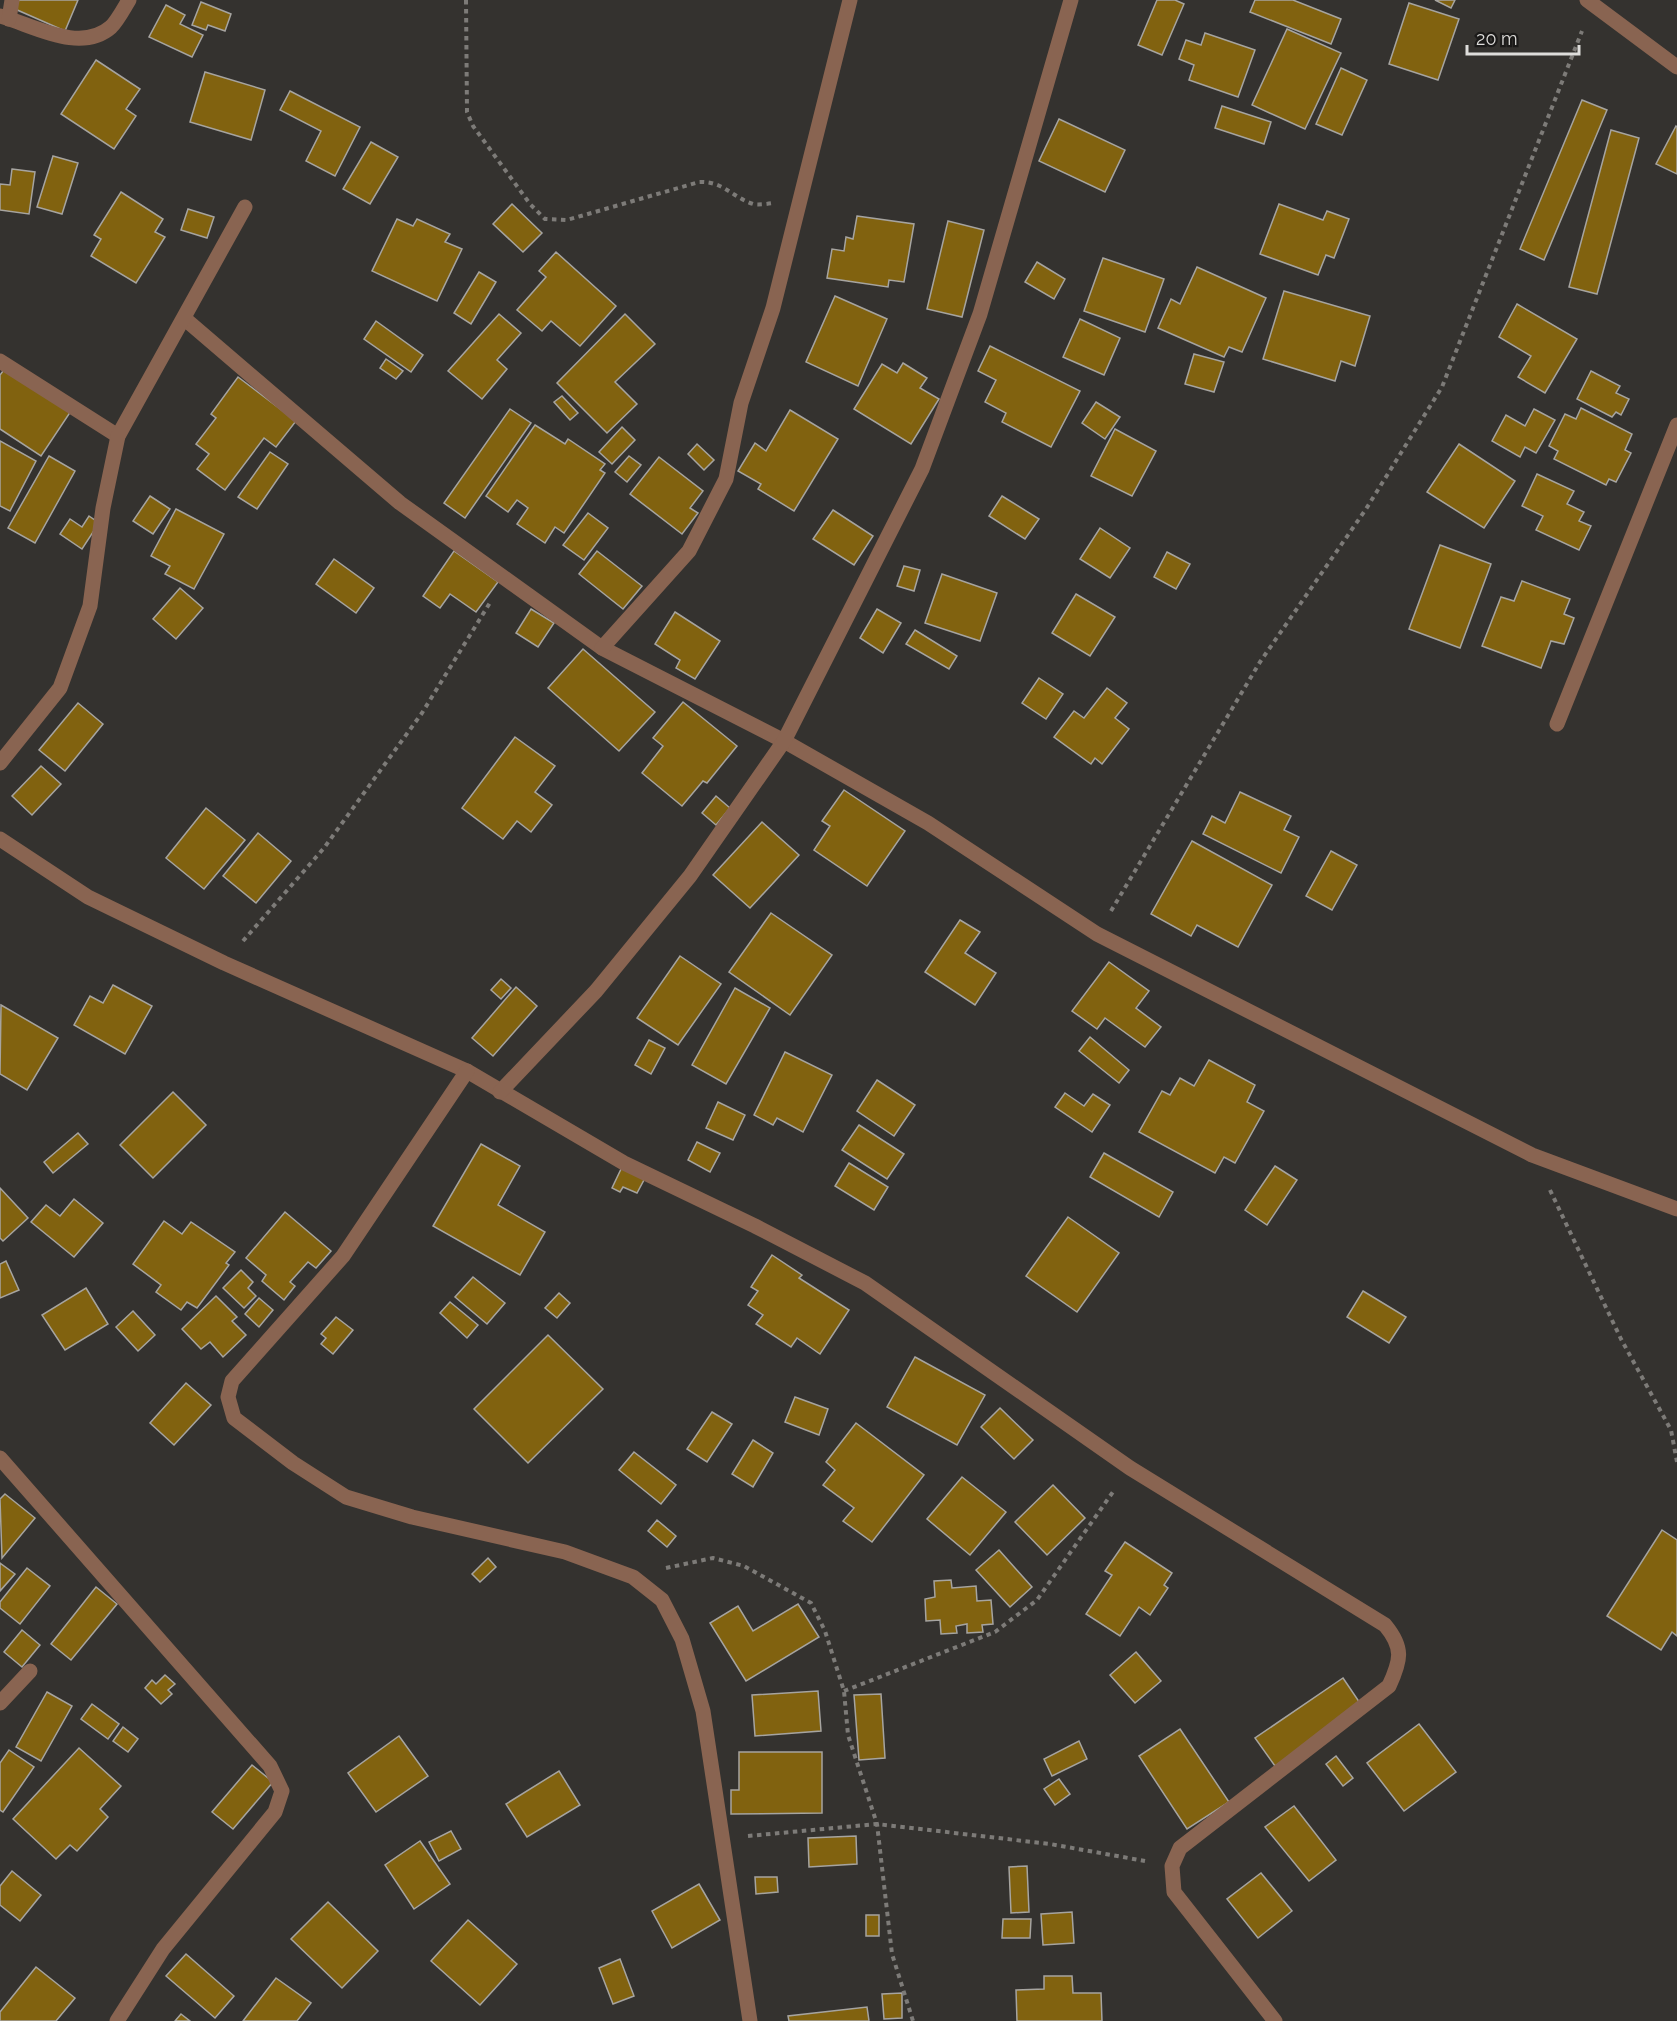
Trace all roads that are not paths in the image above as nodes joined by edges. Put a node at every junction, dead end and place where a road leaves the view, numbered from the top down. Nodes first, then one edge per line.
1 (12, 0) edge
2 (129, 0) edge
3 (850, 0) edge
4 (1071, 0) edge
5 (1590, 2) edge
6 (4, 17) edge
7 (1677, 68) edge
8 (245, 207) dead end
9 (184, 319) junction
10 (0, 362) edge
11 (1677, 425) edge
12 (118, 436) junction
13 (602, 648) junction
14 (1557, 724) dead end
15 (784, 741) junction
16 (0, 763) edge
17 (0, 839) edge
18 (466, 1071) junction
19 (500, 1092) junction
20 (1677, 1209) edge
21 (0, 1458) edge
22 (30, 1671) dead end
23 (0, 1703) edge
24 (117, 2021) edge
25 (750, 2021) edge
26 (1275, 2021) edge

1 - 6 street
2 - 6 street
3 - 13 street
4 - 15 street
5 - 7 street
8 - 9 street
9 - 12 street
9 - 13 street
10 - 12 street
11 - 14 street
12 - 16 street
13 - 15 street
15 - 19 street
15 - 20 street
17 - 18 street
18 - 19 street
18 - 25 street
19 - 26 street
21 - 24 street
22 - 23 street

